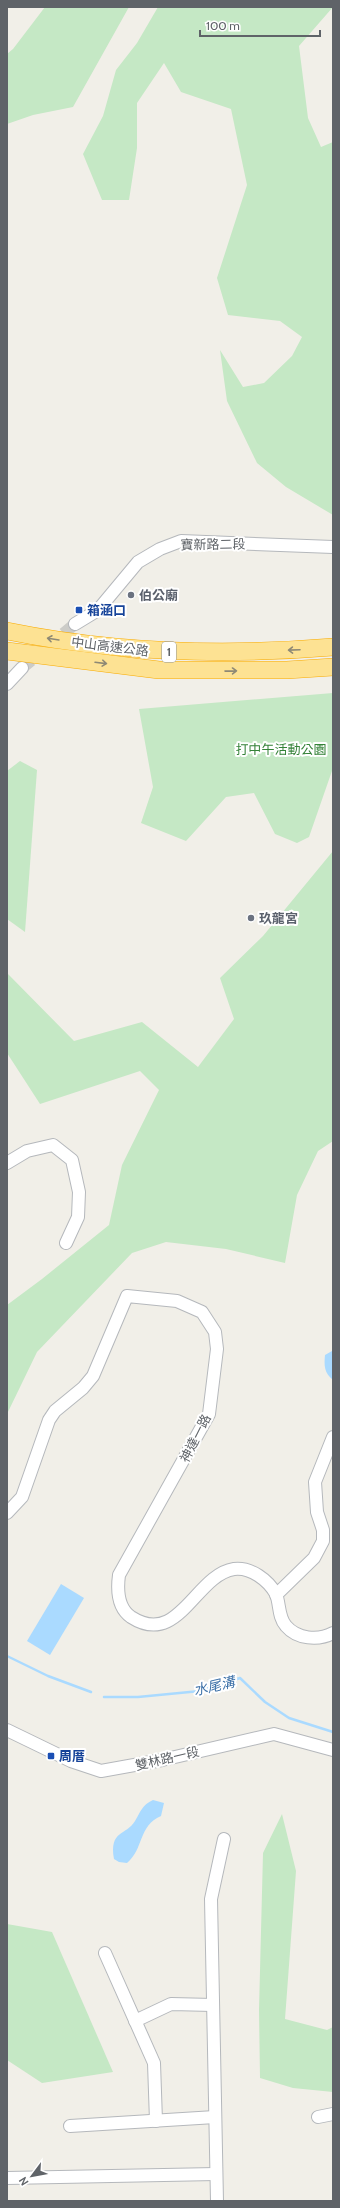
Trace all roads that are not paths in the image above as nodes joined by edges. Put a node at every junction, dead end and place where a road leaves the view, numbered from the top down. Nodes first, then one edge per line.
1 (333, 547) edge
2 (75, 624) tunnel mouth
3 (7, 631) edge
4 (333, 647) edge
5 (7, 651) edge
6 (22, 668) tunnel mouth
7 (333, 668) edge
8 (7, 684) edge
9 (7, 1163) edge
10 (66, 1243) dead end
11 (333, 1437) edge
12 (7, 1513) edge
13 (276, 1595) junction
14 (333, 1633) edge
15 (7, 1730) edge
16 (333, 1750) edge
17 (224, 1839) dead end
18 (105, 1953) dead end
19 (213, 2005) junction
20 (135, 2022) junction
21 (333, 2114) edge
22 (215, 2117) junction
23 (318, 2117) dead end
24 (156, 2121) junction
25 (70, 2126) dead end
26 (216, 2174) junction
27 (7, 2178) edge
28 (217, 2201) edge

1 - 2 street, 寶新路二段
4 -> 3 highway, 中山高速公路 / 1
5 -> 7 highway, 中山高速公路 / 1
6 - 8 street
9 - 10 street
11 - 13 street
12 - 13 street, 神達一路
13 - 14 street, 神達一路
15 - 16 street, 雙林路一段
17 - 19 street
18 - 20 street
19 - 20 street
19 - 22 street
20 - 24 street
21 - 23 street
22 - 24 street
22 - 26 street
24 - 25 street
26 - 27 street
26 - 28 street

